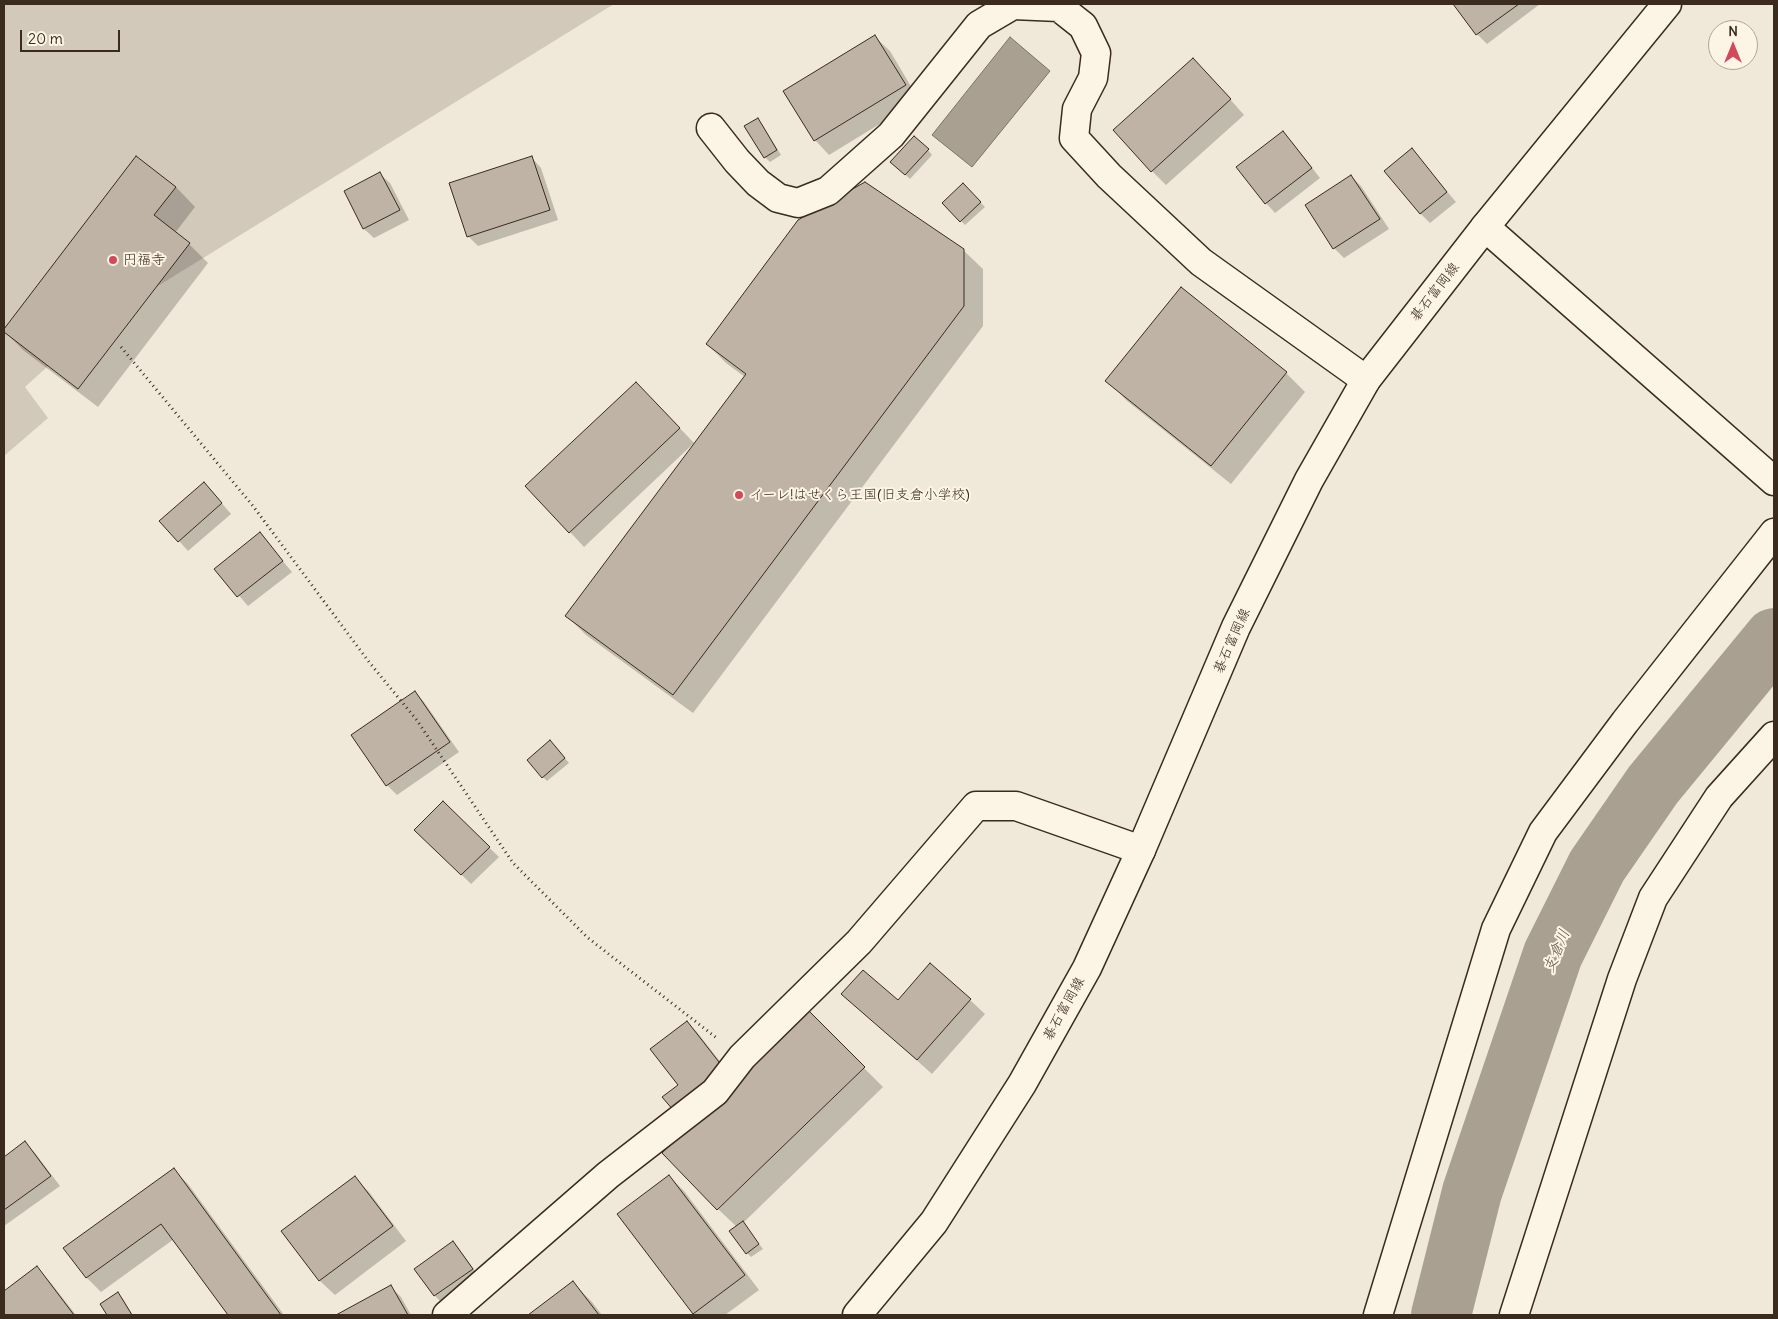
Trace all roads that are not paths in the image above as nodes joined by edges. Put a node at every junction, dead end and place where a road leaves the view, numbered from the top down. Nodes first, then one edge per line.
1 (1667, 4) edge
2 (711, 128) dead end
3 (1485, 227) junction
4 (1366, 380) junction
5 (1774, 481) edge
6 (1774, 533) edge
7 (1774, 736) edge
8 (1141, 850) junction
9 (447, 1315) edge
10 (858, 1315) edge
11 (1378, 1315) edge
12 (1514, 1315) edge

1 - 3 street, 碁石富岡線
2 - 4 street
3 - 4 street, 碁石富岡線
3 - 5 street
4 - 8 street, 碁石富岡線
6 - 11 street
7 - 12 street
8 - 9 street
8 - 10 street, 碁石富岡線

